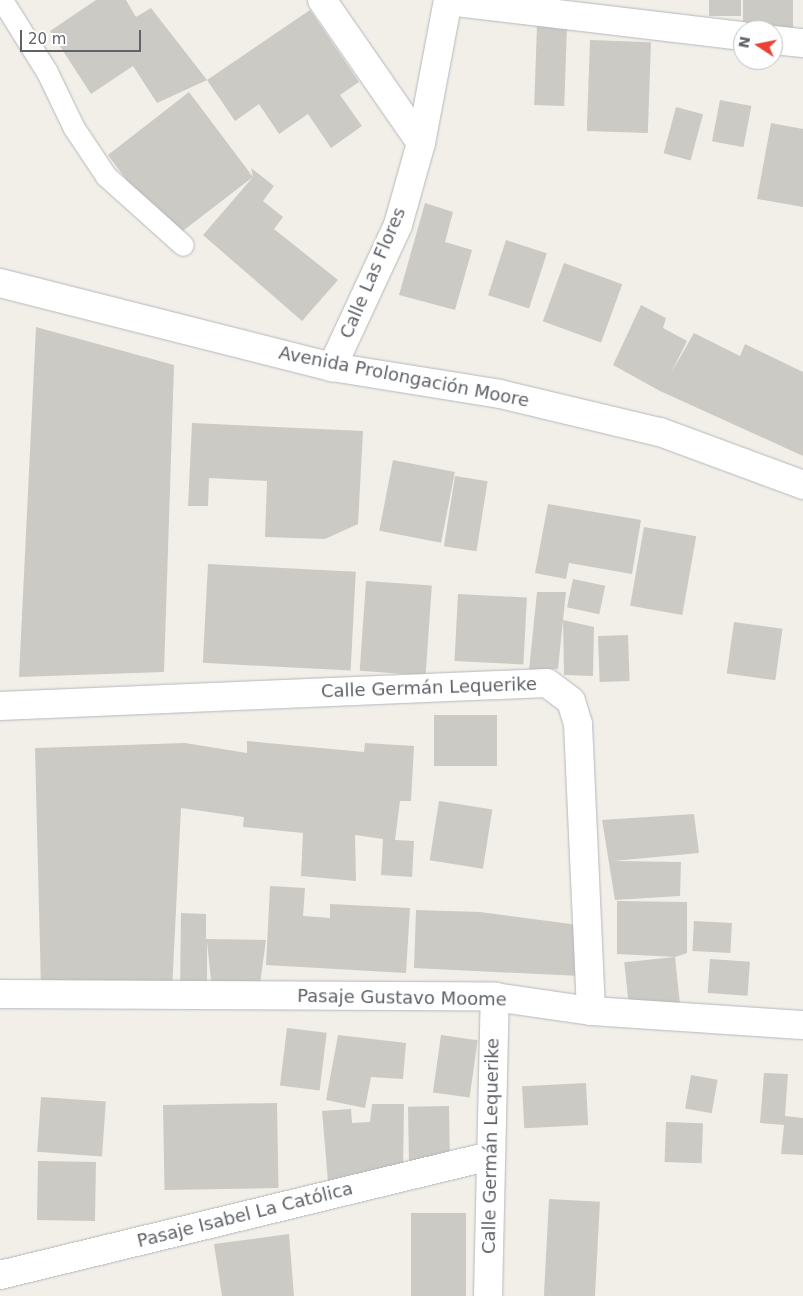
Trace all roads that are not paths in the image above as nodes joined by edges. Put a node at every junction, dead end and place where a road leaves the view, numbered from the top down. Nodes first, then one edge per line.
1 (2, 0) edge
2 (322, 0) edge
3 (448, 1) edge
4 (733, 35) edge
5 (783, 41) edge
6 (803, 43) edge
7 (421, 143) junction
8 (184, 245) dead end
9 (0, 283) edge
10 (332, 367) junction
11 (803, 485) edge
12 (0, 706) edge
13 (0, 994) edge
14 (495, 997) junction
15 (591, 1011) junction
16 (803, 1025) edge
17 (490, 1156) junction
18 (0, 1275) edge
19 (488, 1296) edge

1 - 8 lane
2 - 7 street
3 - 4 street
3 - 7 street, Calle Las Flores
5 - 6 street
7 - 10 street, Calle Las Flores
9 - 10 street, Avenida Prolongación Moore
10 - 11 street, Avenida Prolongación Moore
12 - 15 street, Calle Germán Lequerike
13 - 14 street, Pasaje Gustavo Moome
14 - 15 street, Pasaje Gustavo Moome
14 - 17 street, Calle Germán Lequerike
15 - 16 street, Pasaje Gustavo Moome
17 - 18 street, Pasaje Isabel La Católica
17 - 19 street, Calle Germán Lequerike

